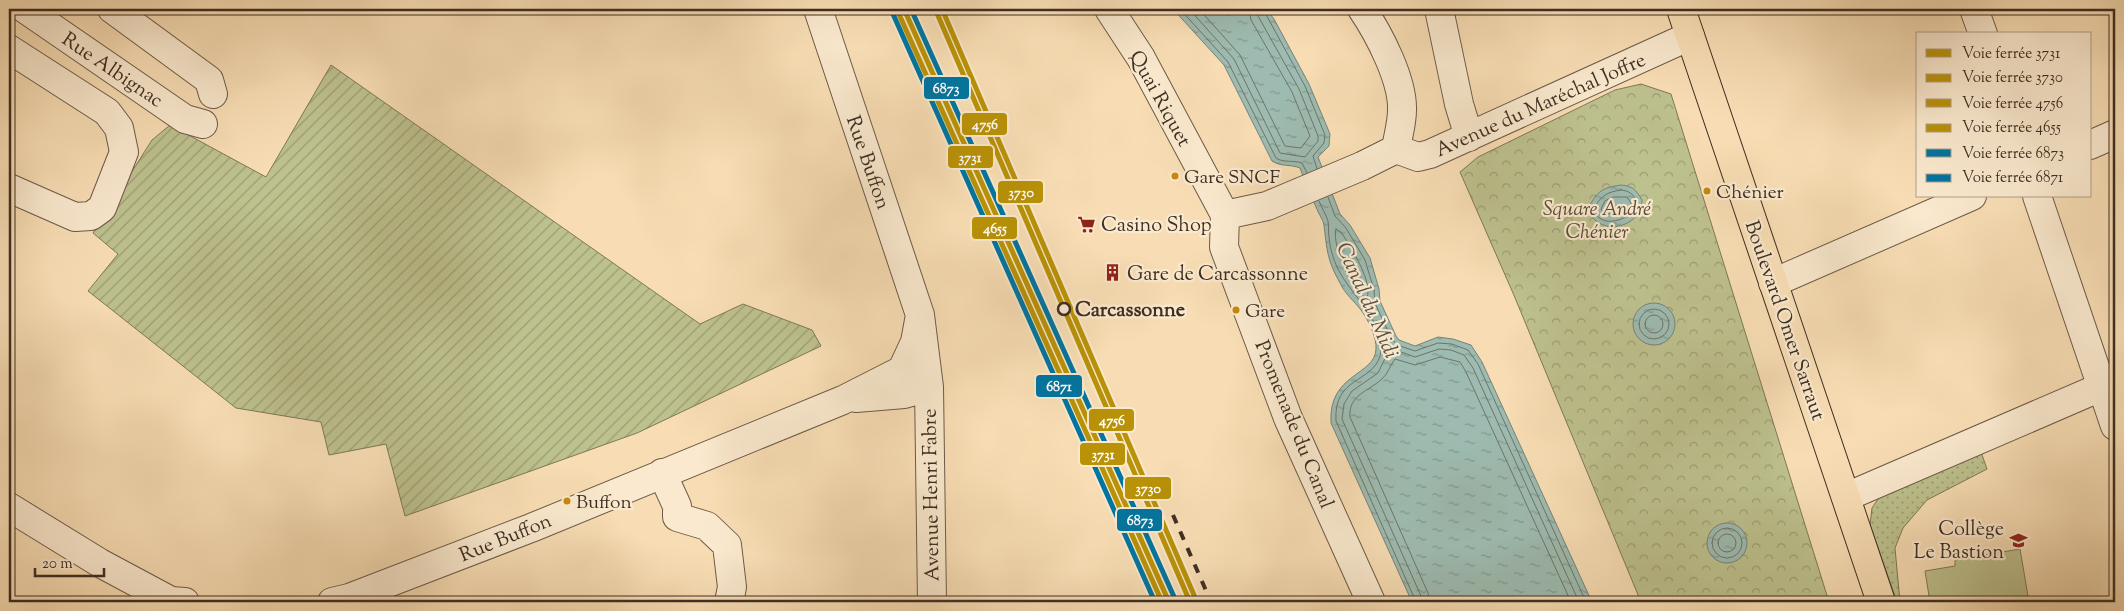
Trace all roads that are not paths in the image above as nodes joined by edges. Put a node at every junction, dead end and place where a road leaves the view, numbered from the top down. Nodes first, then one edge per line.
1 (25, 9) edge
2 (112, 9) edge
3 (818, 9) edge
4 (1109, 9) edge
5 (1362, 9) edge
6 (1439, 9) edge
7 (1681, 9) edge
8 (1974, 9) edge
9 (1981, 32) edge
10 (1690, 36) junction
11 (9, 49) edge
12 (213, 94) dead end
13 (203, 124) dead end
14 (2115, 134) edge
15 (1469, 136) junction
16 (2092, 144) edge
17 (1396, 149) junction
18 (9, 188) edge
19 (1967, 198) edge
20 (2038, 198) edge
21 (1225, 215) junction
22 (1773, 283) junction
23 (920, 315) junction
24 (2109, 384) edge
25 (929, 387) junction
26 (842, 400) junction
27 (2115, 426) edge
28 (662, 473) junction
29 (1846, 497) junction
30 (9, 507) edge
31 (185, 602) edge
32 (332, 602) edge
33 (728, 602) edge
34 (932, 602) edge
35 (1371, 602) edge
36 (1881, 602) edge

1 - 13 street, Rue Albignac
2 - 12 street
3 - 23 street, Rue Buffon
4 - 21 street, Quai Riquet
5 - 17 street
6 - 15 street
7 - 10 main road, Boulevard Omer Sarraut
8 - 9 street
10 - 15 street, Avenue du Maréchal Joffre
10 - 22 main road, Boulevard Omer Sarraut
11 - 18 street
14 - 16 street
15 - 17 street, Avenue du Maréchal Joffre
17 - 21 street
19 - 22 street
20 - 24 street
21 - 35 street, Promenade du Canal
22 - 29 main road, Boulevard Omer Sarraut
23 - 25 street, Rue Buffon
23 - 26 street, Rue Buffon
24 - 27 street
24 - 29 street
25 - 26 street, Rue Buffon
25 - 34 street, Avenue Henri Fabre
26 - 28 street, Rue Buffon
28 - 32 street, Rue Buffon
28 - 33 street
29 - 36 main road, Boulevard Omer Sarraut
30 - 31 street

